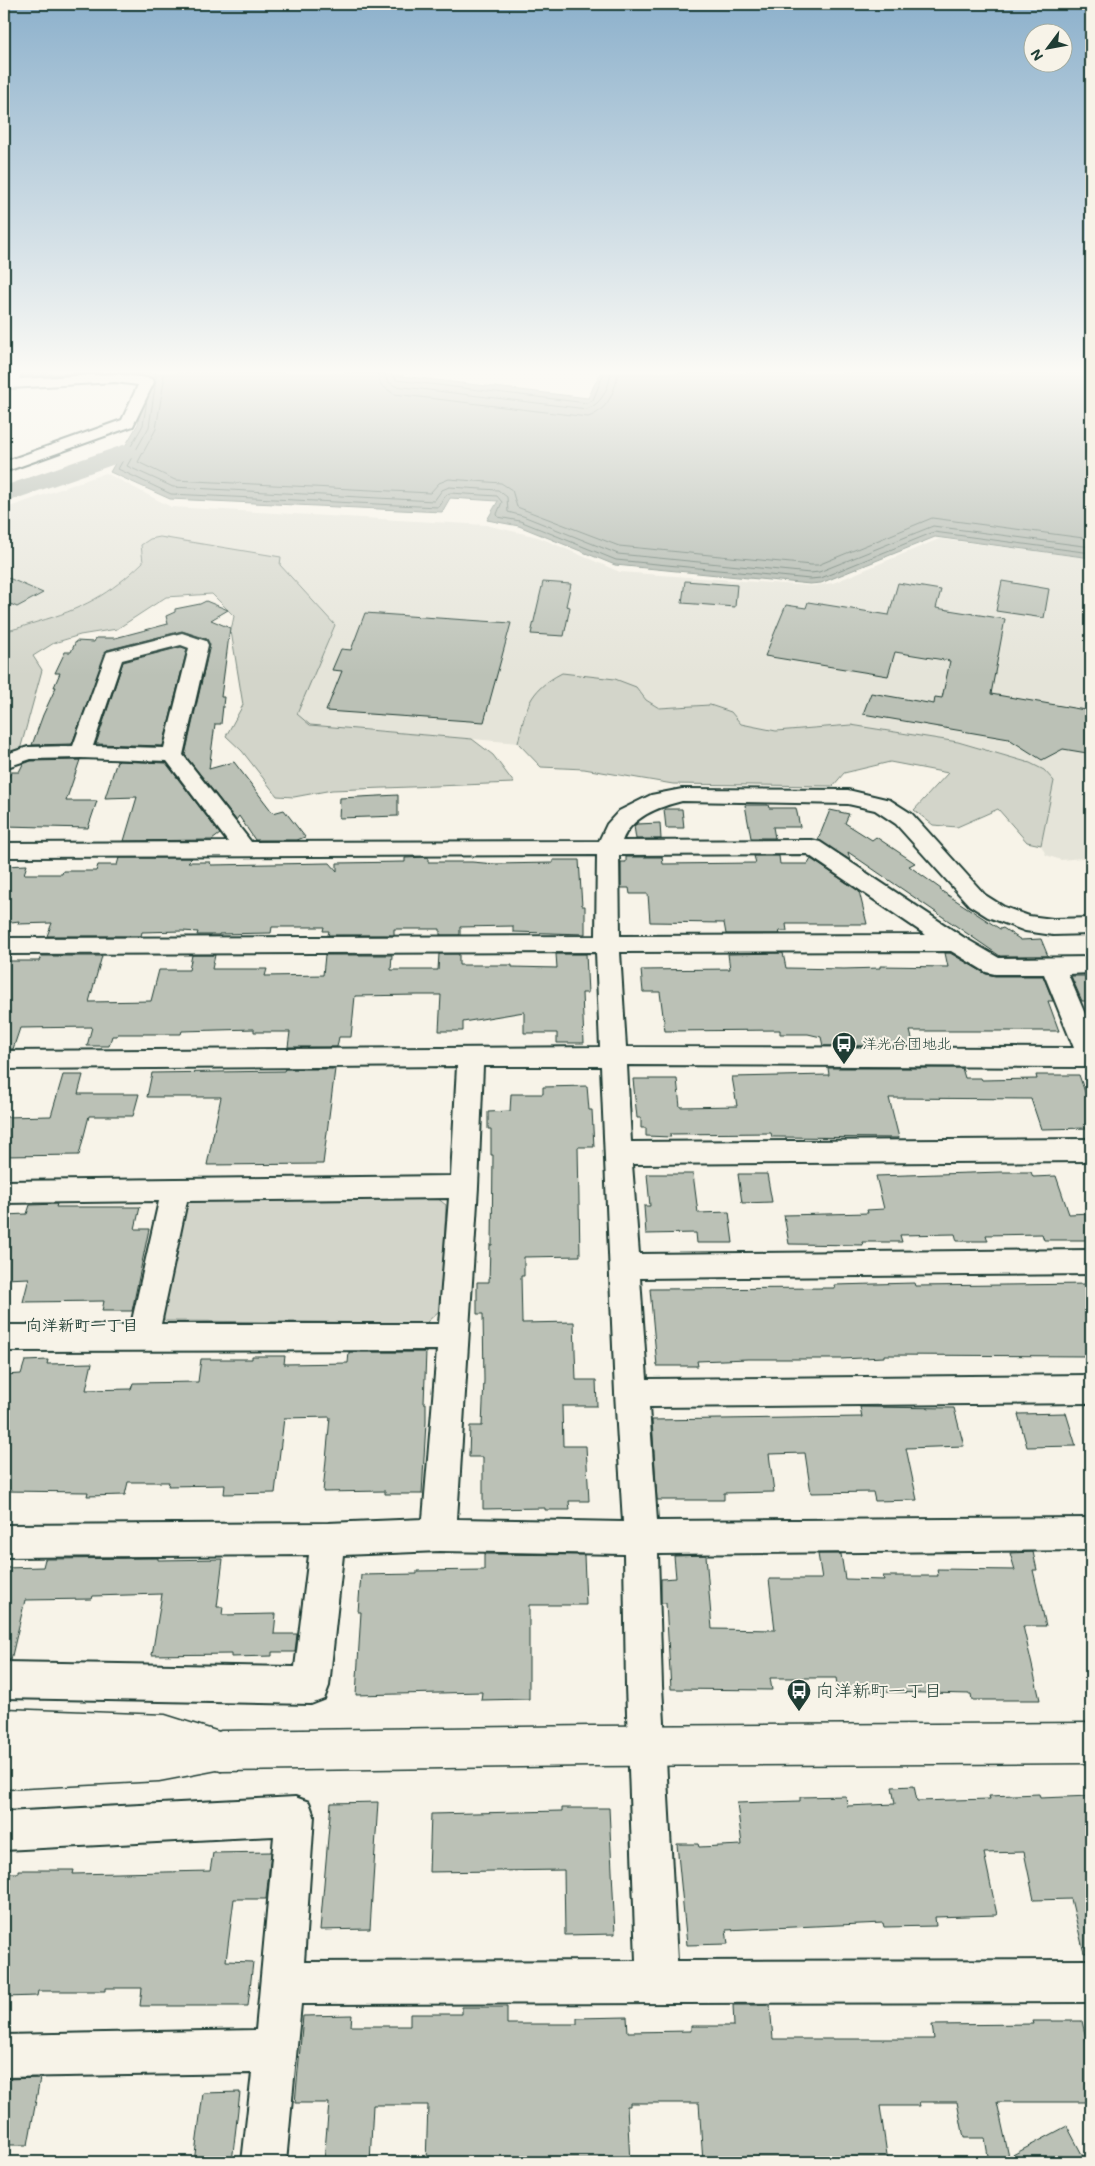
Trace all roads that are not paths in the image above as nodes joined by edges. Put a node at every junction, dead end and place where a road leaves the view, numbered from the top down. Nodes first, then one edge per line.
1 (81, 752) junction
2 (173, 755) junction
3 (4, 762) edge
4 (608, 847) junction
5 (244, 848) junction
6 (4, 850) edge
7 (1091, 926) edge
8 (955, 943) junction
9 (608, 944) junction
10 (4, 946) edge
11 (1091, 965) edge
12 (1053, 966) junction
13 (614, 1056) junction
14 (470, 1057) junction
15 (1091, 1057) edge
16 (4, 1060) edge
17 (1091, 1150) edge
18 (618, 1153) junction
19 (464, 1188) junction
20 (175, 1191) junction
21 (4, 1192) edge
22 (1091, 1262) edge
23 (625, 1266) junction
24 (454, 1337) junction
25 (4, 1338) edge
26 (143, 1338) junction
27 (1091, 1389) edge
28 (631, 1393) junction
29 (1091, 1534) edge
30 (439, 1535) junction
31 (641, 1537) junction
32 (328, 1539) junction
33 (4, 1541) edge
34 (4, 1680) edge
35 (4, 1728) edge
36 (1091, 1743) edge
37 (647, 1746) junction
38 (4, 1749) edge
39 (221, 1751) junction
40 (4, 1769) edge
41 (4, 1831) edge
42 (1091, 1981) edge
43 (657, 1982) junction
44 (282, 1983) junction
45 (275, 2051) junction
46 (4, 2056) edge
47 (264, 2162) edge

1 - 2 street
1 - 2 street
1 - 3 street
2 - 5 street
4 - 5 street
4 - 7 street
4 - 8 street
4 - 9 street
5 - 6 street
8 - 9 street
8 - 12 street
9 - 10 street
9 - 13 street
11 - 12 street
12 - 15 street
13 - 14 street
13 - 15 street
13 - 18 street
14 - 16 street
14 - 19 street
17 - 18 street
18 - 23 street
19 - 20 street
19 - 24 street
20 - 21 street
20 - 26 street
22 - 23 street
23 - 28 street
24 - 26 street
24 - 30 street
25 - 26 street
27 - 28 street
28 - 31 street
29 - 31 street
30 - 31 street
30 - 32 street
31 - 37 street
32 - 33 street
32 - 34 street
35 - 39 main road
36 - 37 main road
37 - 39 main road
37 - 43 street
38 - 39 main road
39 - 40 main road
41 - 44 street
42 - 43 street
43 - 44 street
44 - 45 street
45 - 46 street
45 - 47 street

